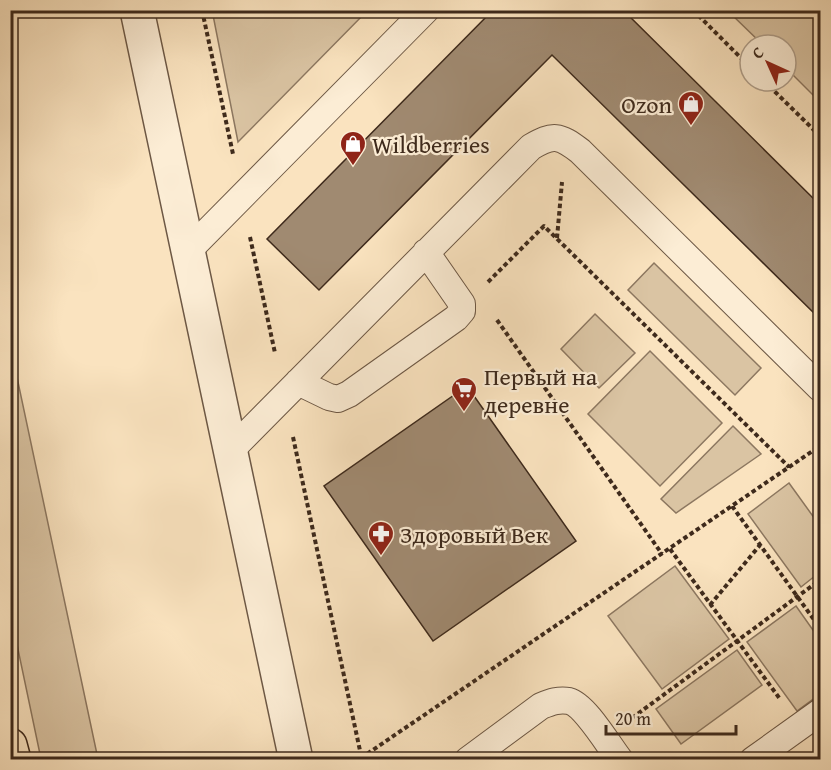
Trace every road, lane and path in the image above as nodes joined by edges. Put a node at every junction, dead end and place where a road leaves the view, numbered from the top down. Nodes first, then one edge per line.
1 (137, 10) edge
2 (202, 10) edge
3 (426, 10) edge
4 (693, 10) edge
5 (738, 55) edge
6 (776, 93) edge
7 (820, 136) edge
8 (566, 140) junction
9 (242, 197) junction
10 (557, 238) junction
11 (188, 251) junction
12 (426, 252) junction
13 (470, 300) junction
14 (820, 388) edge
15 (291, 389) junction
16 (820, 446) edge
17 (231, 450) junction
18 (789, 467) junction
19 (732, 506) junction
20 (760, 545) junction
21 (669, 549) junction
22 (662, 554) junction
23 (820, 580) edge
24 (798, 597) junction
25 (710, 605) junction
26 (820, 628) edge
27 (737, 641) junction
28 (820, 712) edge
29 (800, 727) junction
30 (604, 738) junction
31 (10, 745) edge
32 (14, 759) edge
33 (297, 759) edge
34 (362, 759) edge
35 (468, 759) edge
36 (620, 759) edge
37 (753, 759) edge

1 - 11 street
2 - 9 path
3 - 9 lane
4 - 5 path
6 - 7 path
8 - 10 path
8 - 12 lane
8 - 14 lane
9 - 11 lane
9 - 15 path
10 - 13 path
10 - 18 path
11 - 17 street
12 - 13 lane
12 - 15 lane
13 - 15 lane
13 - 22 path
15 - 17 lane
15 - 34 path
16 - 18 path
17 - 33 street
18 - 19 path
19 - 20 path
19 - 21 path
20 - 24 path
20 - 25 path
21 - 22 path
21 - 25 path
22 - 34 path
23 - 24 path
24 - 26 path
24 - 27 path
25 - 27 path
27 - 29 path
27 - 30 path
28 - 29 lane
29 - 37 lane
30 - 35 lane
30 - 36 lane
31 - 32 highway

